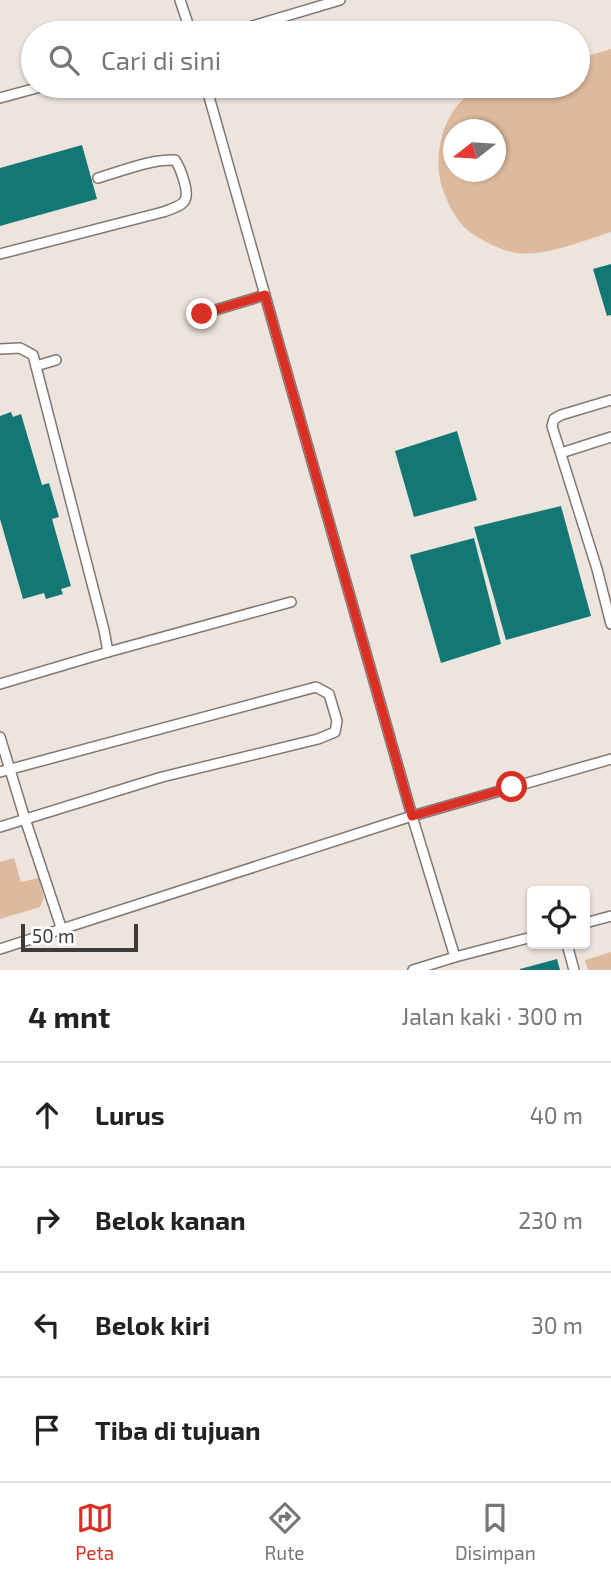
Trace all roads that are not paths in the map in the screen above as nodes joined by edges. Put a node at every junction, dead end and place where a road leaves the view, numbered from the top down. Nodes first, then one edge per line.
1 (180, 0) edge
2 (340, 0) edge
3 (187, 21) edge
4 (269, 21) edge
5 (21, 92) edge
6 (0, 98) edge
7 (209, 98) edge
8 (98, 178) dead end
9 (0, 254) edge
10 (265, 295) junction
11 (202, 314) dead end
12 (0, 349) edge
13 (56, 360) dead end
14 (36, 366) junction
15 (611, 400) edge
16 (611, 437) edge
17 (561, 453) junction
18 (291, 602) dead end
19 (611, 624) edge
20 (108, 652) junction
21 (0, 684) edge
22 (0, 737) edge
23 (611, 758) edge
24 (5, 770) edge
25 (412, 816) junction
26 (25, 819) junction
27 (0, 827) edge
28 (611, 916) edge
29 (590, 922) edge
30 (62, 930) junction
31 (527, 938) edge
32 (0, 949) edge
33 (568, 949) edge
34 (455, 957) junction
35 (413, 970) edge
36 (574, 970) edge

1 - 3 lane
2 - 4 lane
5 - 6 lane
7 - 10 lane
8 - 9 lane
10 - 11 lane
10 - 25 lane
12 - 14 lane
13 - 14 lane
14 - 20 lane
15 - 17 lane
16 - 17 lane
17 - 19 lane
18 - 20 lane
20 - 21 lane
22 - 24 lane
23 - 25 lane
24 - 26 lane
24 - 26 lane
25 - 30 lane
25 - 34 lane
26 - 27 lane
26 - 30 lane
28 - 29 lane
30 - 32 lane
31 - 34 lane
33 - 36 lane
34 - 35 lane

